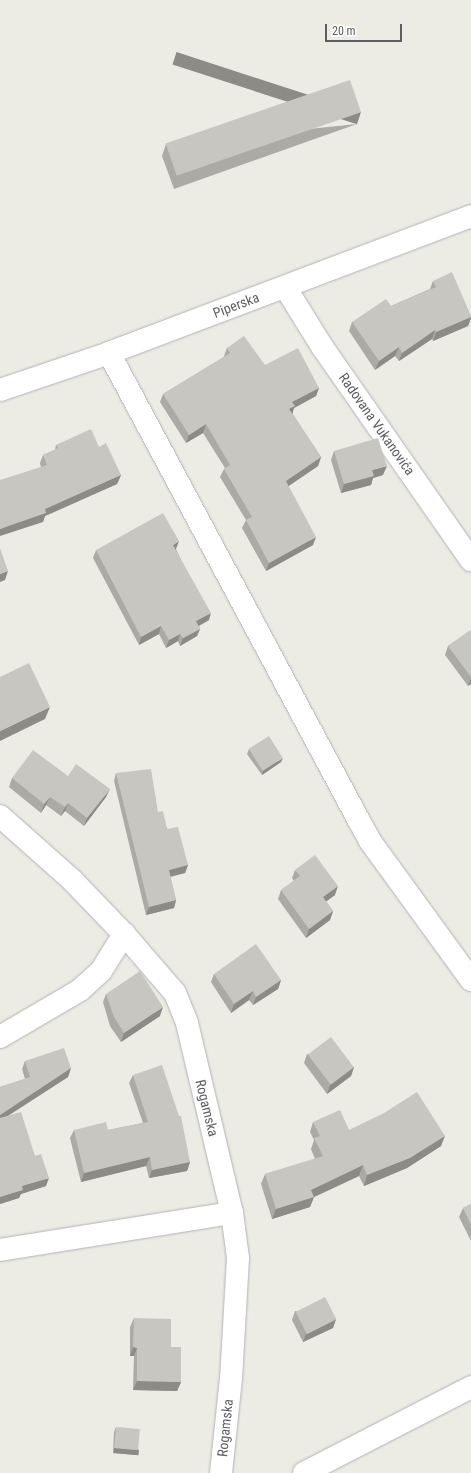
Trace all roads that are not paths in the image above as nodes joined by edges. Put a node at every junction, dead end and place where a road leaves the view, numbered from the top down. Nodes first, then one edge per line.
1 (471, 216) edge
2 (285, 287) junction
3 (109, 353) junction
4 (0, 390) edge
5 (471, 560) edge
6 (0, 816) edge
7 (124, 934) junction
8 (471, 980) edge
9 (0, 1037) edge
10 (232, 1214) junction
11 (0, 1250) edge
12 (471, 1387) edge
13 (221, 1473) edge
14 (304, 1473) edge

1 - 2 street, Piperska
2 - 3 street, Piperska
2 - 5 street, Radovana Vukanovića
3 - 4 street, Piperska
3 - 8 street
6 - 7 street, Rogamska
7 - 9 street
7 - 10 street, Rogamska
10 - 11 street
10 - 13 street, Rogamska
12 - 14 street

